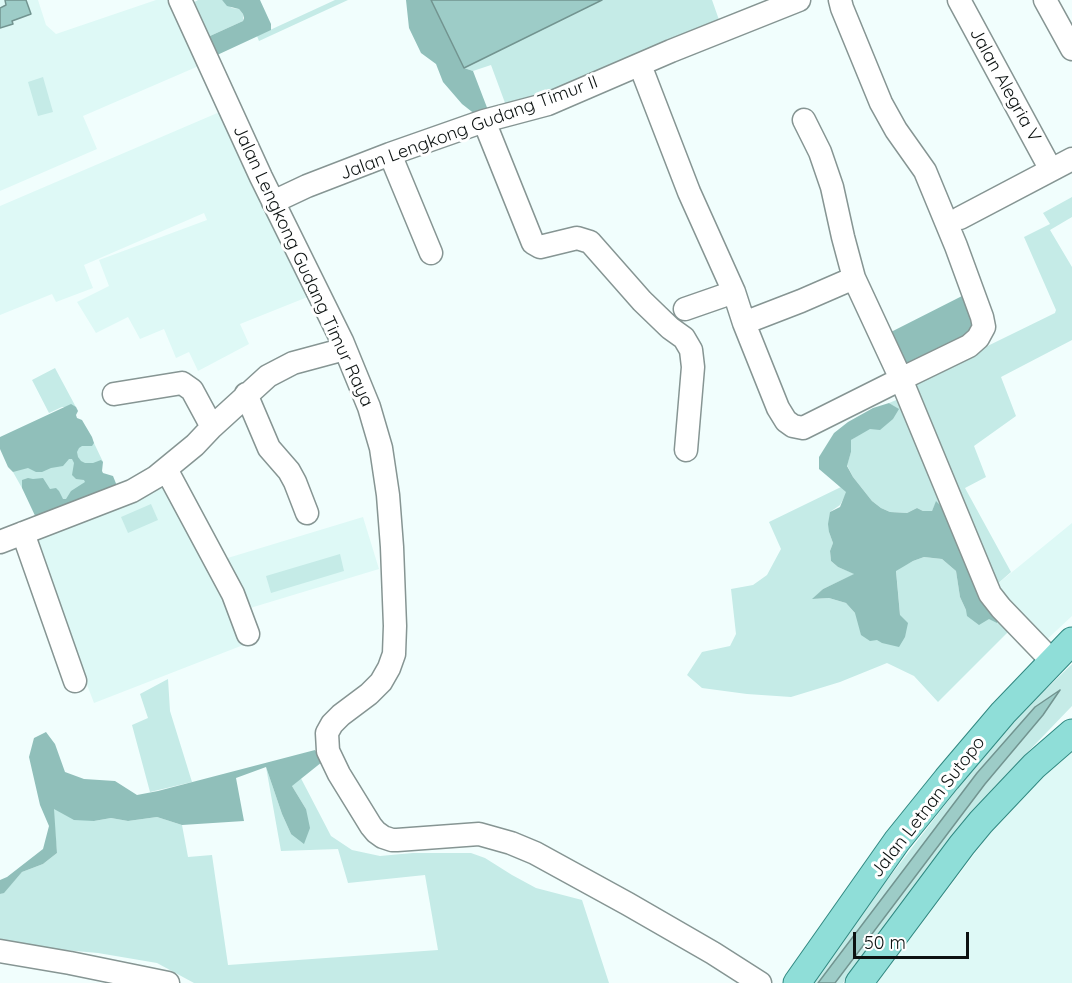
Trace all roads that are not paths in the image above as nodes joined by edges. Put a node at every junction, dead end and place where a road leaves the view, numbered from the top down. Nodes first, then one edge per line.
1 (180, 0) edge
2 (799, 0) edge
3 (840, 0) edge
4 (959, 0) edge
5 (1045, 0) edge
6 (758, 8) edge
7 (1072, 49) edge
8 (640, 65) junction
9 (804, 120) dead end
10 (484, 122) junction
11 (390, 154) junction
12 (1072, 159) edge
13 (1051, 170) junction
14 (273, 202) junction
15 (960, 218) dead end
16 (431, 253) dead end
17 (854, 278) junction
18 (734, 292) junction
19 (685, 309) dead end
20 (744, 323) junction
21 (345, 349) junction
22 (901, 379) junction
23 (114, 394) dead end
24 (246, 394) junction
25 (212, 427) junction
26 (686, 450) dead end
27 (166, 469) junction
28 (307, 513) dead end
29 (23, 533) junction
30 (0, 542) edge
31 (248, 634) dead end
32 (1072, 641) edge
33 (1052, 661) junction
34 (75, 681) dead end
35 (1072, 734) edge
36 (0, 951) edge
37 (168, 983) edge
38 (760, 983) edge
39 (796, 983) edge
40 (859, 983) edge

1 - 14 street, Jalan Lengkong Gudang Timur Raya
2 - 6 street, Jalan Lengkong Gudang Timur II
3 - 22 street
4 - 13 street, Jalan Alegria V
5 - 7 street
6 - 8 street, Jalan Lengkong Gudang Timur II
8 - 10 street, Jalan Lengkong Gudang Timur II
8 - 18 street
9 - 17 street
10 - 11 street, Jalan Lengkong Gudang Timur II
10 - 26 street
11 - 14 street, Jalan Lengkong Gudang Timur II
11 - 16 street
12 - 13 street
13 - 15 street
14 - 21 street, Jalan Lengkong Gudang Timur Raya
17 - 20 street
17 - 22 street
18 - 19 street
18 - 20 street
20 - 22 street
21 - 24 street
21 - 38 street, Jalan Lengkong Gudang Timur Raya
22 - 33 street
23 - 25 street
24 - 25 street
24 - 28 street
25 - 27 street
27 - 29 street
27 - 31 street
29 - 30 street
29 - 34 street
32 - 33 main road, Jalan Letnan Sutopo
33 - 39 main road, Jalan Letnan Sutopo
35 - 40 main road
36 - 37 street

